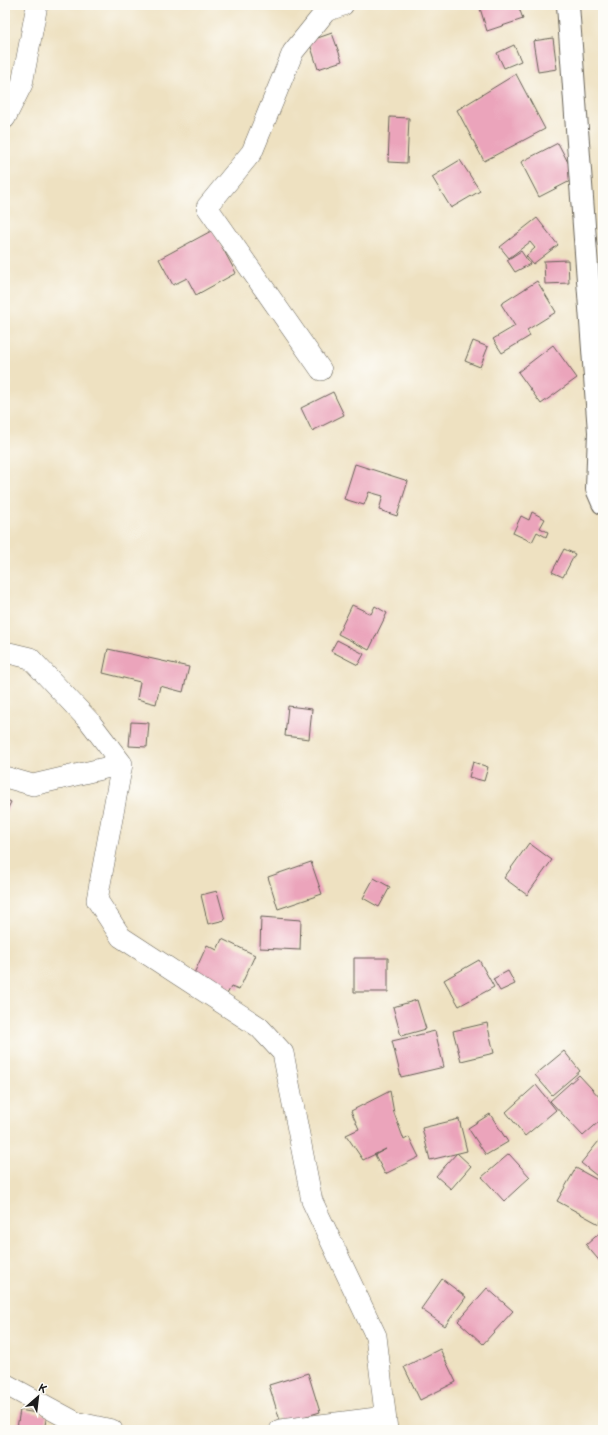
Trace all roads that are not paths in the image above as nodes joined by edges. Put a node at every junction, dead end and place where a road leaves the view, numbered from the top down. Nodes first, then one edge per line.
1 (37, 5) edge
2 (343, 5) edge
3 (568, 5) edge
4 (5, 118) edge
5 (320, 370) dead end
6 (603, 503) edge
7 (5, 652) edge
8 (122, 764) junction
9 (5, 777) edge
10 (5, 1384) edge
11 (386, 1424) edge
12 (112, 1430) edge
13 (280, 1430) edge

1 - 4 street
2 - 5 street
3 - 6 street
7 - 8 street
8 - 9 street
8 - 11 street
10 - 12 street
11 - 13 street

